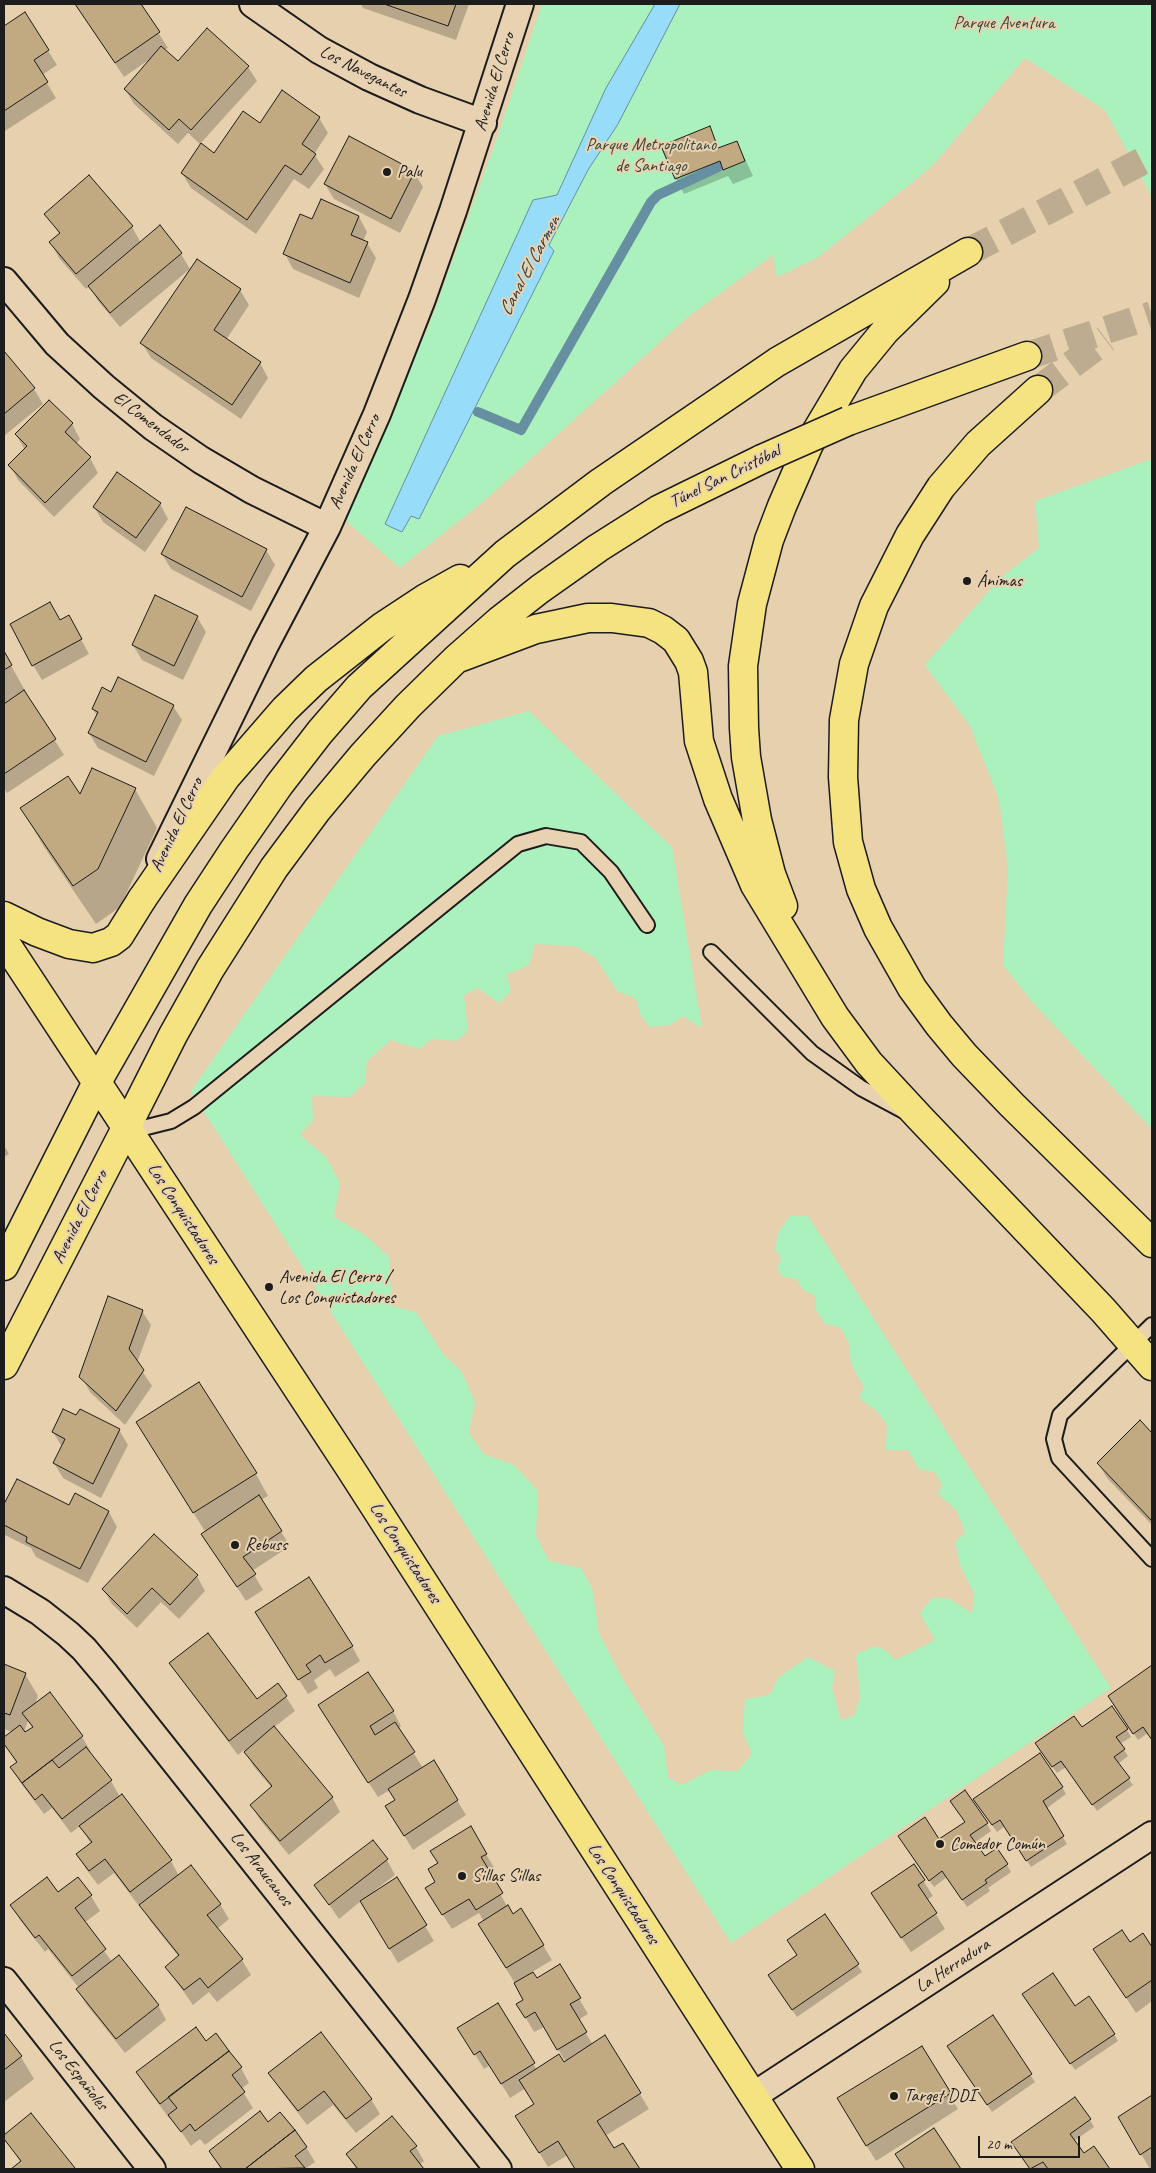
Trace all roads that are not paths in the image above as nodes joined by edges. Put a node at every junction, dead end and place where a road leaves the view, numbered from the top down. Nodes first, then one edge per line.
1 (253, 4) edge
2 (520, 4) edge
3 (483, 123) junction
4 (4, 281) edge
5 (1027, 356) tunnel mouth
6 (1038, 390) tunnel mouth
7 (327, 527) junction
8 (505, 554) junction
9 (456, 659) junction
10 (142, 900) junction
11 (4, 916) edge
12 (646, 925) dead end
13 (4, 941) edge
14 (712, 952) dead end
15 (808, 970) junction
16 (97, 1082) junction
17 (920, 1118) junction
18 (126, 1128) junction
19 (1152, 1243) edge
20 (4, 1266) edge
21 (1152, 1325) edge
22 (1132, 1343) junction
23 (4, 1365) edge
24 (1152, 1366) edge
25 (1152, 1559) edge
26 (4, 1590) edge
27 (1152, 1835) edge
28 (4, 1981) edge
29 (753, 2096) junction
30 (791, 2166) edge
31 (152, 2169) edge
32 (498, 2169) edge

1 - 3 street, Los Navegantes
2 - 3 street, Avenida El Cerro
3 - 7 street, Avenida El Cerro
4 - 7 street, El Comendador
5 - 9 main road, Túnel San Cristóbal, bridge
6 - 19 main road
7 - 10 street, Avenida El Cerro
8 - 10 main road
8 - 15 main road
8 - 16 main road
9 - 15 main road
9 - 18 main road, Avenida El Cerro
10 - 11 main road
12 - 18 lane
13 - 16 main road, Los Conquistadores
14 - 17 lane
15 - 17 main road
16 - 18 main road, Los Conquistadores
16 - 20 main road
17 - 22 main road
18 - 23 main road, Avenida El Cerro
18 - 29 main road, Los Conquistadores
21 - 22 lane
22 - 24 main road
22 - 25 lane
26 - 32 street, Los Araucanos
27 - 29 street, La Herradura
28 - 31 street, Los Españoles
29 - 30 main road, Los Conquistadores

